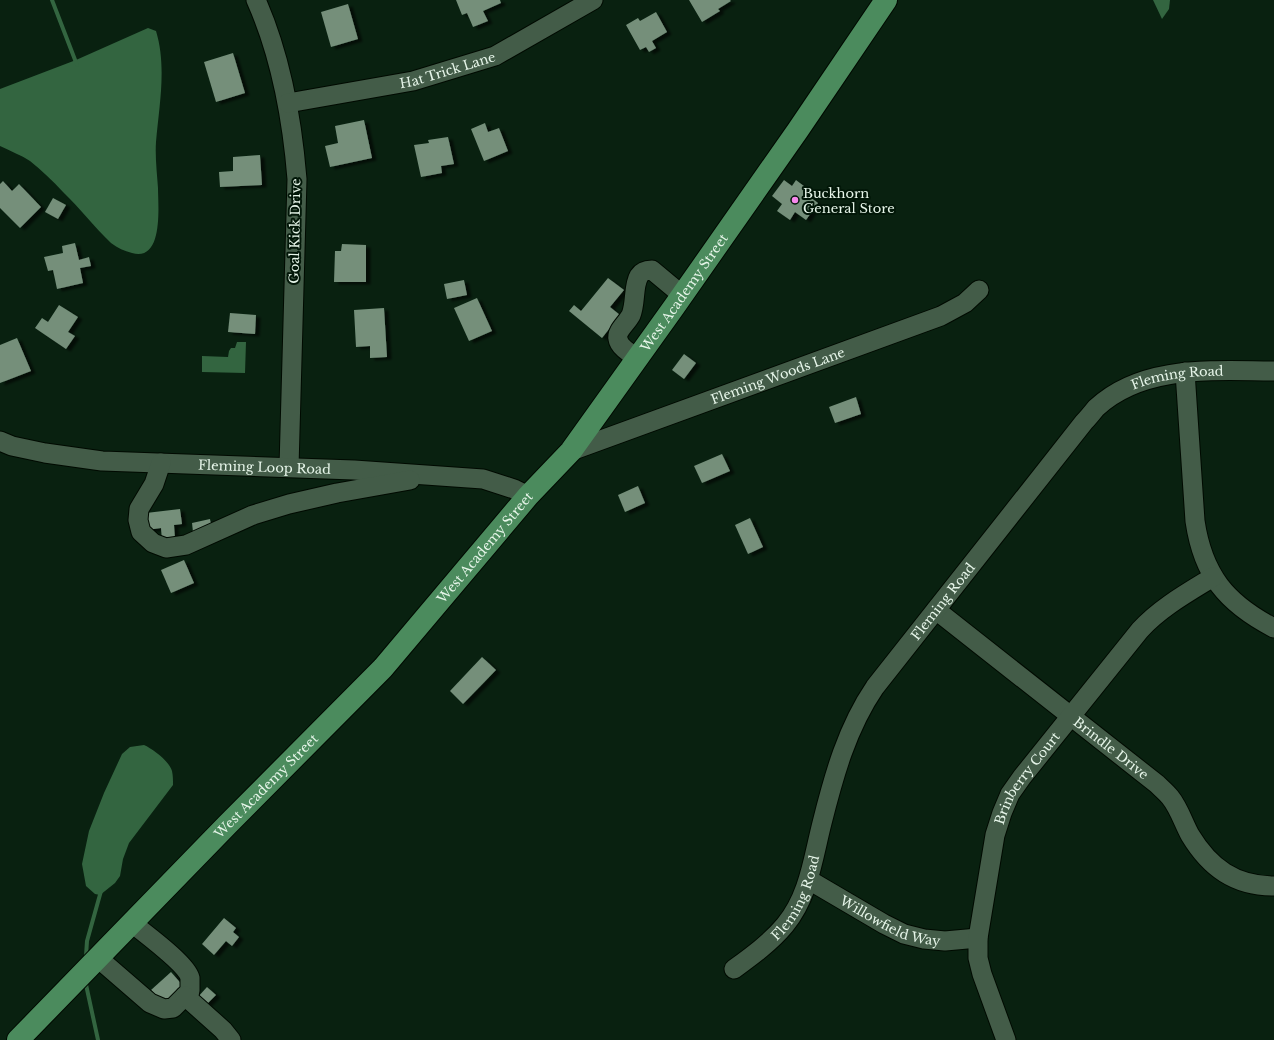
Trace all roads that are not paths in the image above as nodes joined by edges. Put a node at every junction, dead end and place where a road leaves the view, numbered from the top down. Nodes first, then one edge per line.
1 (256, 0) edge
2 (593, 0) edge
3 (886, 0) edge
4 (288, 104) junction
5 (979, 290) dead end
6 (682, 295) junction
7 (637, 358) junction
8 (1274, 371) edge
9 (1185, 372) junction
10 (0, 441) edge
11 (571, 450) junction
12 (160, 463) junction
13 (289, 467) junction
14 (433, 475) junction
15 (528, 496) junction
16 (1213, 577) junction
17 (936, 610) junction
18 (1274, 628) edge
19 (1070, 716) junction
20 (808, 880) junction
21 (1274, 886) edge
22 (132, 923) junction
23 (978, 938) junction
24 (98, 958) junction
25 (734, 969) dead end
26 (185, 996) junction
27 (18, 1040) edge
28 (231, 1040) edge
29 (1006, 1040) edge

1 - 4 street, Goal Kick Drive
2 - 4 street, Hat Trick Lane
3 - 6 main road, West Academy Street
4 - 13 street, Goal Kick Drive
5 - 11 street, Fleming Woods Lane
6 - 7 main road, West Academy Street
6 - 7 street
7 - 11 main road, West Academy Street
8 - 9 street, Fleming Road
9 - 16 street
9 - 17 street, Fleming Road
10 - 12 street, Fleming Loop Road
11 - 15 main road, West Academy Street
12 - 13 street, Fleming Loop Road
12 - 14 street
13 - 14 street, Fleming Loop Road
14 - 15 street, Fleming Loop Road
15 - 22 main road, West Academy Street
16 - 18 street
16 - 19 street, Brinberry Court
17 - 19 street, Brindle Drive
17 - 20 street, Fleming Road
19 - 21 street, Brindle Drive
19 - 23 street, Brinberry Court
20 - 23 street, Willowfield Way
20 - 25 street, Fleming Road
22 - 24 main road, West Academy Street
22 - 26 street
23 - 29 street, Brinberry Court
24 - 26 street
24 - 27 main road, West Academy Street
26 - 28 street

